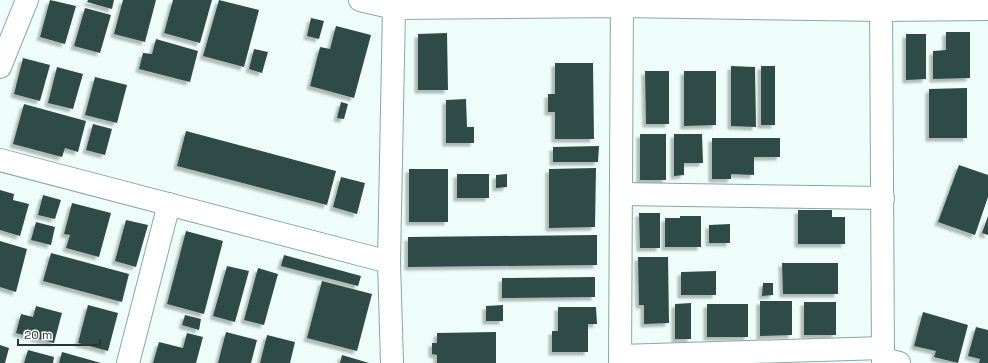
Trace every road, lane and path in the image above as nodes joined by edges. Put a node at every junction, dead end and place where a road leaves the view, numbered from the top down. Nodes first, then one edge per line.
1 (27, 0) edge
2 (360, 0) edge
3 (622, 3) edge
4 (882, 5) edge
5 (394, 8) junction
6 (988, 9) edge
7 (0, 67) edge
8 (0, 160) edge
9 (621, 194) junction
10 (882, 198) junction
11 (169, 204) junction
12 (389, 262) junction
13 (887, 358) edge
14 (620, 359) edge
15 (128, 363) edge
16 (392, 363) edge

1 - 7 street
2 - 5 street
3 - 4 street
3 - 5 street
3 - 9 street
4 - 6 street
4 - 10 street
5 - 12 street
8 - 11 street
9 - 10 street
9 - 14 street
10 - 13 street
11 - 12 street
11 - 15 street
12 - 16 street
13 - 14 street

